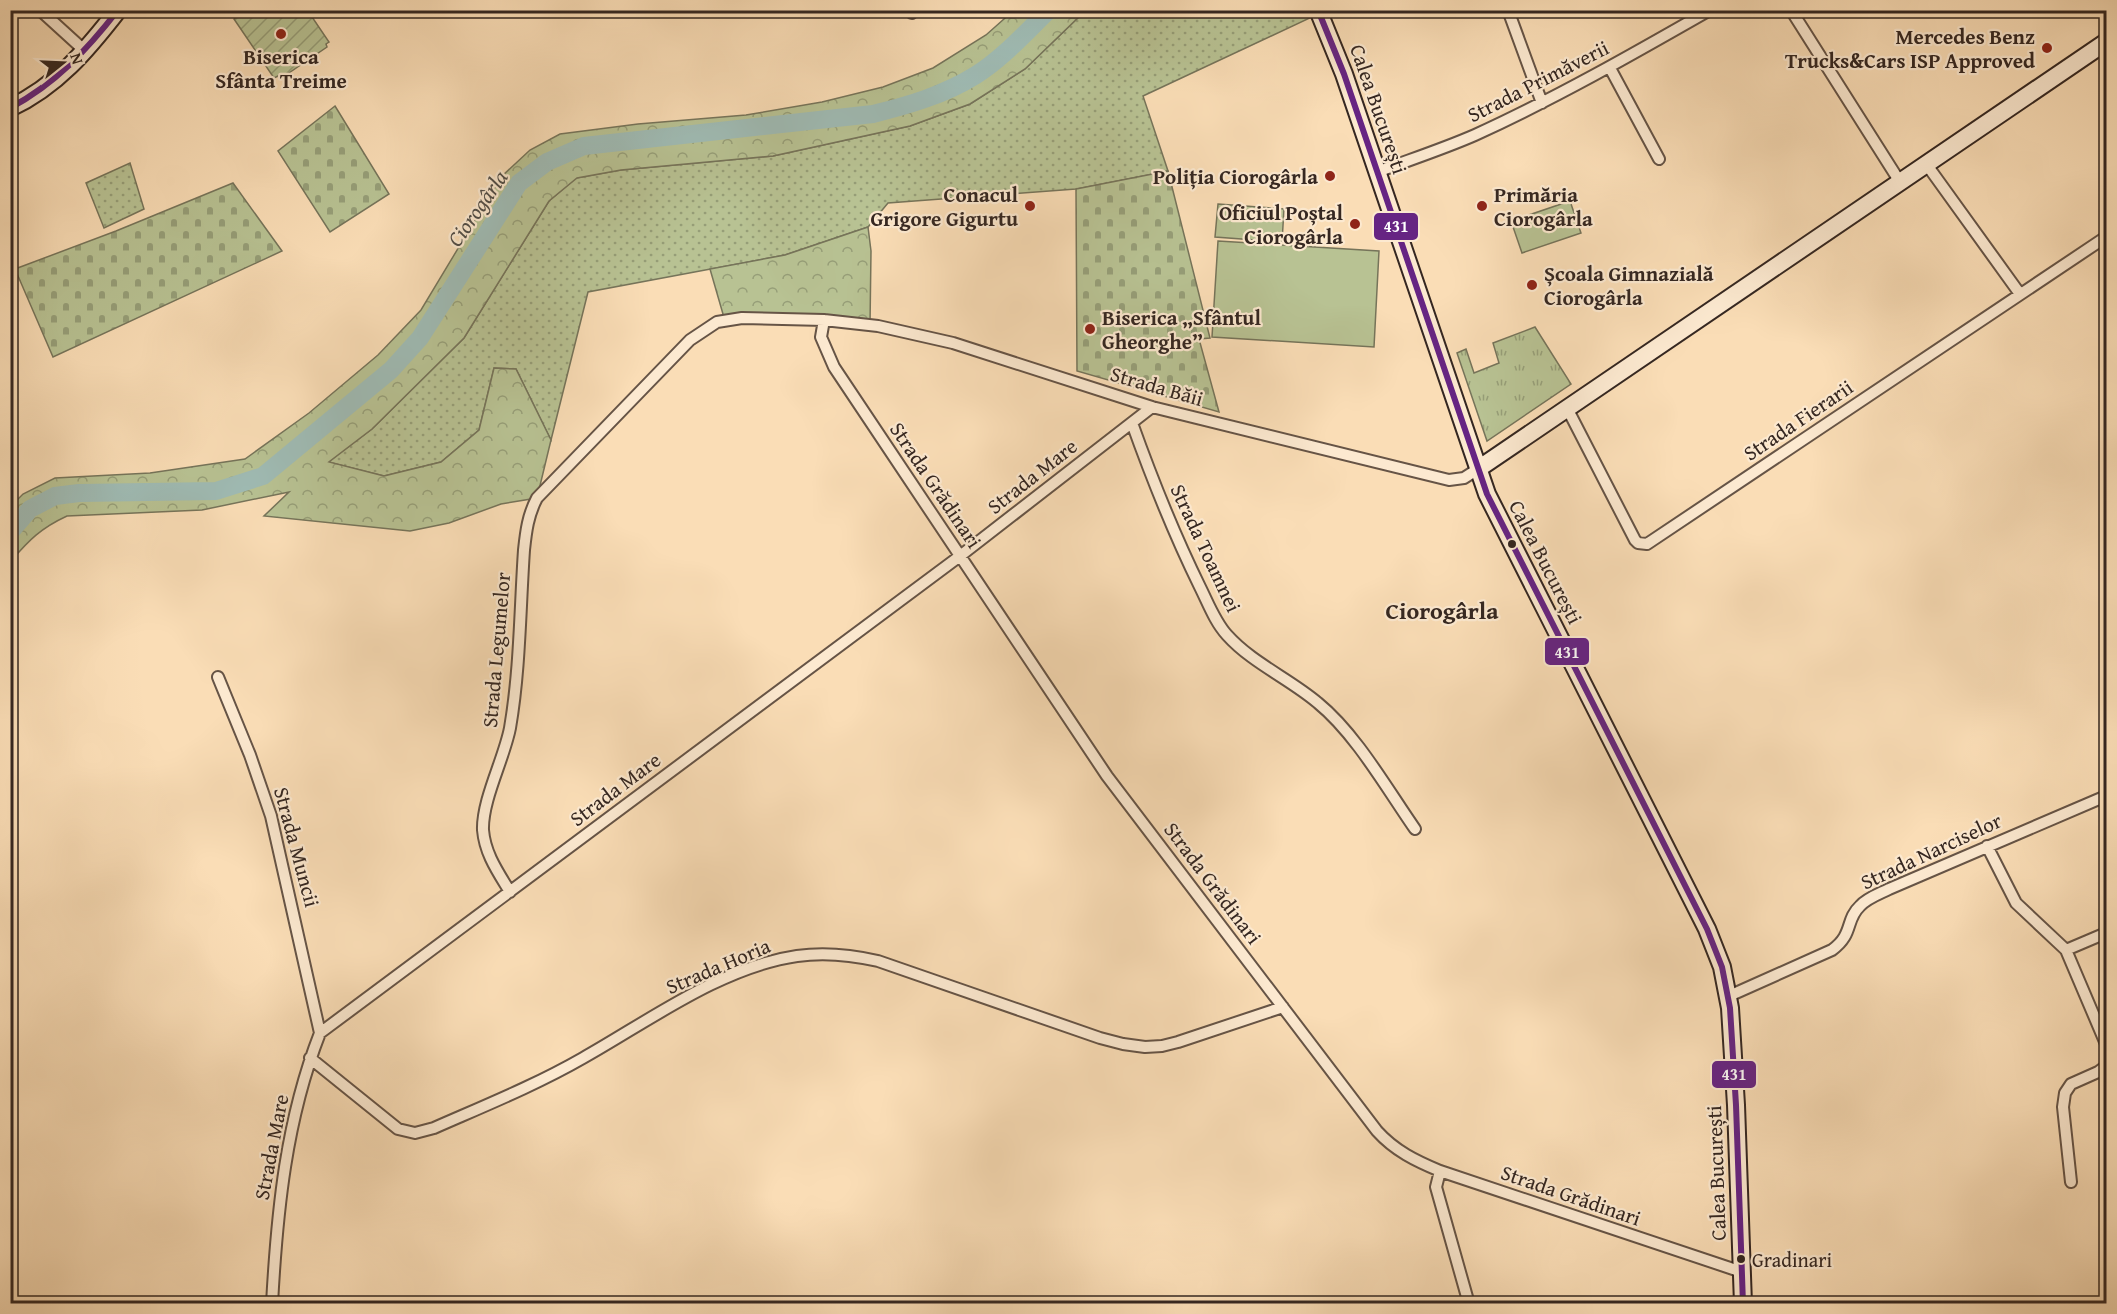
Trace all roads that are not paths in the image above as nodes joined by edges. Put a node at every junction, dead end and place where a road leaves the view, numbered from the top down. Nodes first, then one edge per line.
1 (40, 10) edge
2 (117, 10) edge
3 (1318, 10) edge
4 (1508, 10) edge
5 (1683, 10) edge
6 (1710, 10) edge
7 (1791, 10) edge
8 (1689, 23) junction
9 (2106, 42) edge
10 (85, 51) junction
11 (1610, 68) junction
12 (1542, 103) junction
13 (10, 108) edge
14 (1659, 159) dead end
15 (1927, 165) junction
16 (1377, 172) junction
17 (1900, 183) junction
18 (2106, 237) edge
19 (2020, 294) junction
20 (824, 320) junction
21 (1152, 407) junction
22 (1567, 408) junction
23 (1132, 423) junction
24 (1478, 469) junction
25 (531, 510) joint
26 (960, 556) junction
27 (218, 677) dead end
28 (2106, 796) edge
29 (1415, 829) dead end
30 (1987, 846) junction
31 (510, 892) junction
32 (2106, 933) edge
33 (2066, 950) junction
34 (1729, 996) junction
35 (1282, 1007) junction
36 (2102, 1023) edge
37 (320, 1033) junction
38 (2106, 1044) edge
39 (310, 1058) junction
40 (2106, 1066) edge
41 (1440, 1172) junction
42 (2071, 1182) dead end
43 (1742, 1272) junction
44 (272, 1304) edge
45 (1469, 1304) edge
46 (1743, 1304) edge

1 - 10 street
2 - 10 main road
3 - 16 main road, Calea București
4 - 12 street
5 - 8 street
6 - 8 street, Strada Primăverii
7 - 17 street
8 - 11 street, Strada Primăverii
9 - 15 main road
10 - 13 main road
11 - 12 street, Strada Primăverii
11 - 14 street
12 - 16 street, Strada Primăverii
15 - 17 main road
15 - 19 street
16 - 24 main road, Calea București
17 - 22 main road
18 - 19 street, Strada Fierarii
19 - 22 street, Strada Fierarii
20 - 21 street, Strada Băii
20 - 25 street, Strada Băii
20 - 26 street, Strada Grădinari
21 - 23 street, Strada Mare
21 - 24 street, Strada Băii
22 - 24 main road
23 - 26 street, Strada Mare
23 - 29 street, Strada Toamnei
24 - 34 main road, Calea București
25 - 31 street, Strada Legumelor
26 - 31 street, Strada Mare
26 - 35 street, Strada Grădinari
27 - 37 street, Strada Muncii
28 - 30 street, Strada Narciselor
30 - 33 street
30 - 34 street, Strada Narciselor
31 - 37 street, Strada Mare
32 - 33 street
33 - 36 street
34 - 43 main road, Calea București
35 - 39 street, Strada Horia
35 - 41 street, Strada Grădinari
36 - 38 street
37 - 39 street, Strada Mare
39 - 44 street, Strada Mare
40 - 42 street
41 - 43 street, Strada Grădinari
41 - 45 street
43 - 46 main road, Calea București

